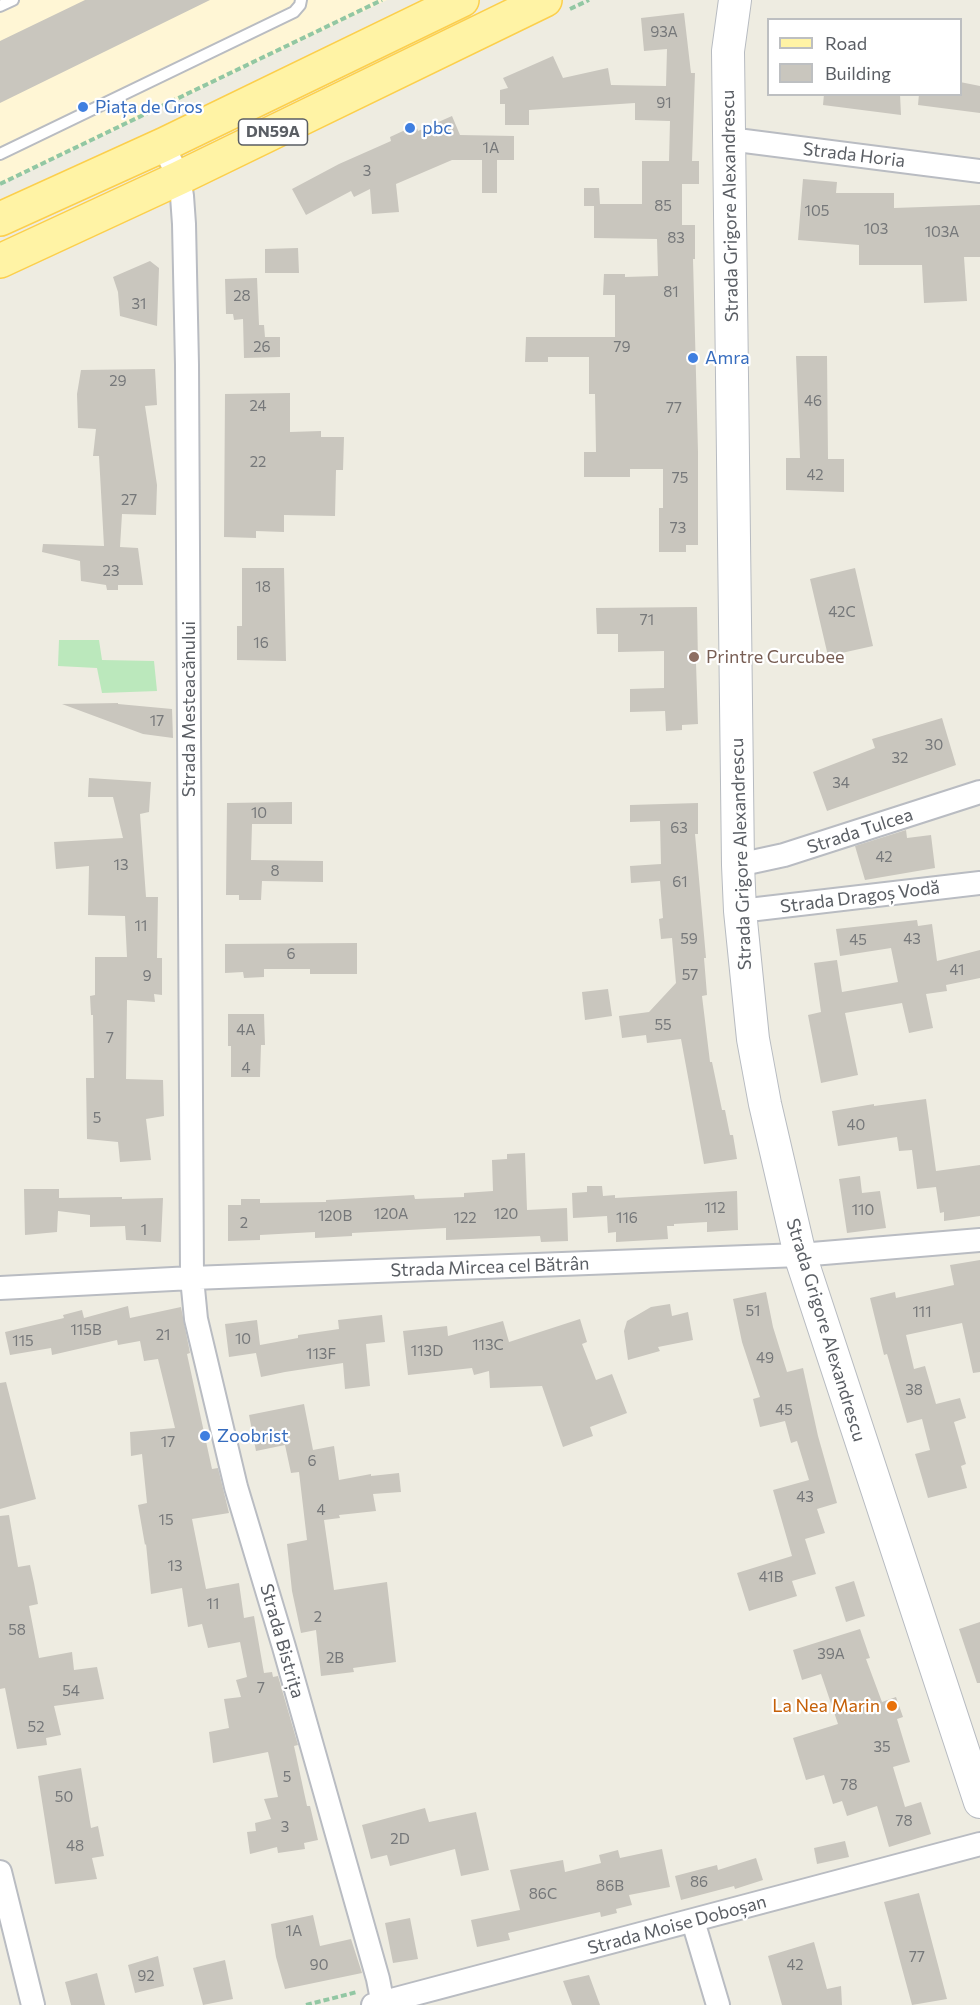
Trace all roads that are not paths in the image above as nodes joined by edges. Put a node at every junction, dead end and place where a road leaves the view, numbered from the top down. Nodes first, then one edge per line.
1 (12, 0) edge
2 (301, 0) edge
3 (462, 0) edge
4 (545, 0) edge
5 (717, 0) edge
6 (735, 0) edge
7 (0, 6) edge
8 (729, 51) junction
9 (729, 139) junction
10 (163, 145) junction
11 (0, 154) edge
12 (980, 171) edge
13 (179, 178) junction
14 (0, 219) edge
15 (0, 261) edge
16 (980, 792) edge
17 (738, 865) junction
18 (980, 883) edge
19 (740, 911) junction
20 (980, 1240) edge
21 (800, 1256) junction
22 (192, 1278) junction
23 (0, 1288) edge
24 (980, 1802) edge
25 (980, 1844) edge
26 (0, 1872) edge
27 (693, 1921) junction
28 (380, 2004) edge
29 (33, 2005) edge
30 (718, 2005) edge

1 - 7 lane
2 - 11 lane
3 - 10 main road, DN59A
4 - 13 main road, DN59A
5 - 8 street, Strada Grigore Alexandrescu
6 - 8 street, Strada Grigore Alexandrescu
8 - 9 street, Strada Grigore Alexandrescu
9 - 12 street, Strada Horia
9 - 17 street, Strada Grigore Alexandrescu
10 - 13 street, Strada Mesteacănului
10 - 14 main road, DN59A
13 - 15 main road, DN59A
13 - 22 street, Strada Mesteacănului
16 - 17 street, Strada Tulcea
17 - 19 street, Strada Grigore Alexandrescu
18 - 19 street, Strada Dragoș Vodă
19 - 21 street, Strada Grigore Alexandrescu
20 - 21 street, Strada Mircea cel Bătrân
21 - 22 street, Strada Mircea cel Bătrân
21 - 24 street, Strada Grigore Alexandrescu
22 - 23 street, Strada Mircea cel Bătrân
22 - 28 street, Strada Bistrița
25 - 27 street, Strada Moise Doboșan
26 - 29 street
27 - 28 street, Strada Moise Doboșan
27 - 30 street

